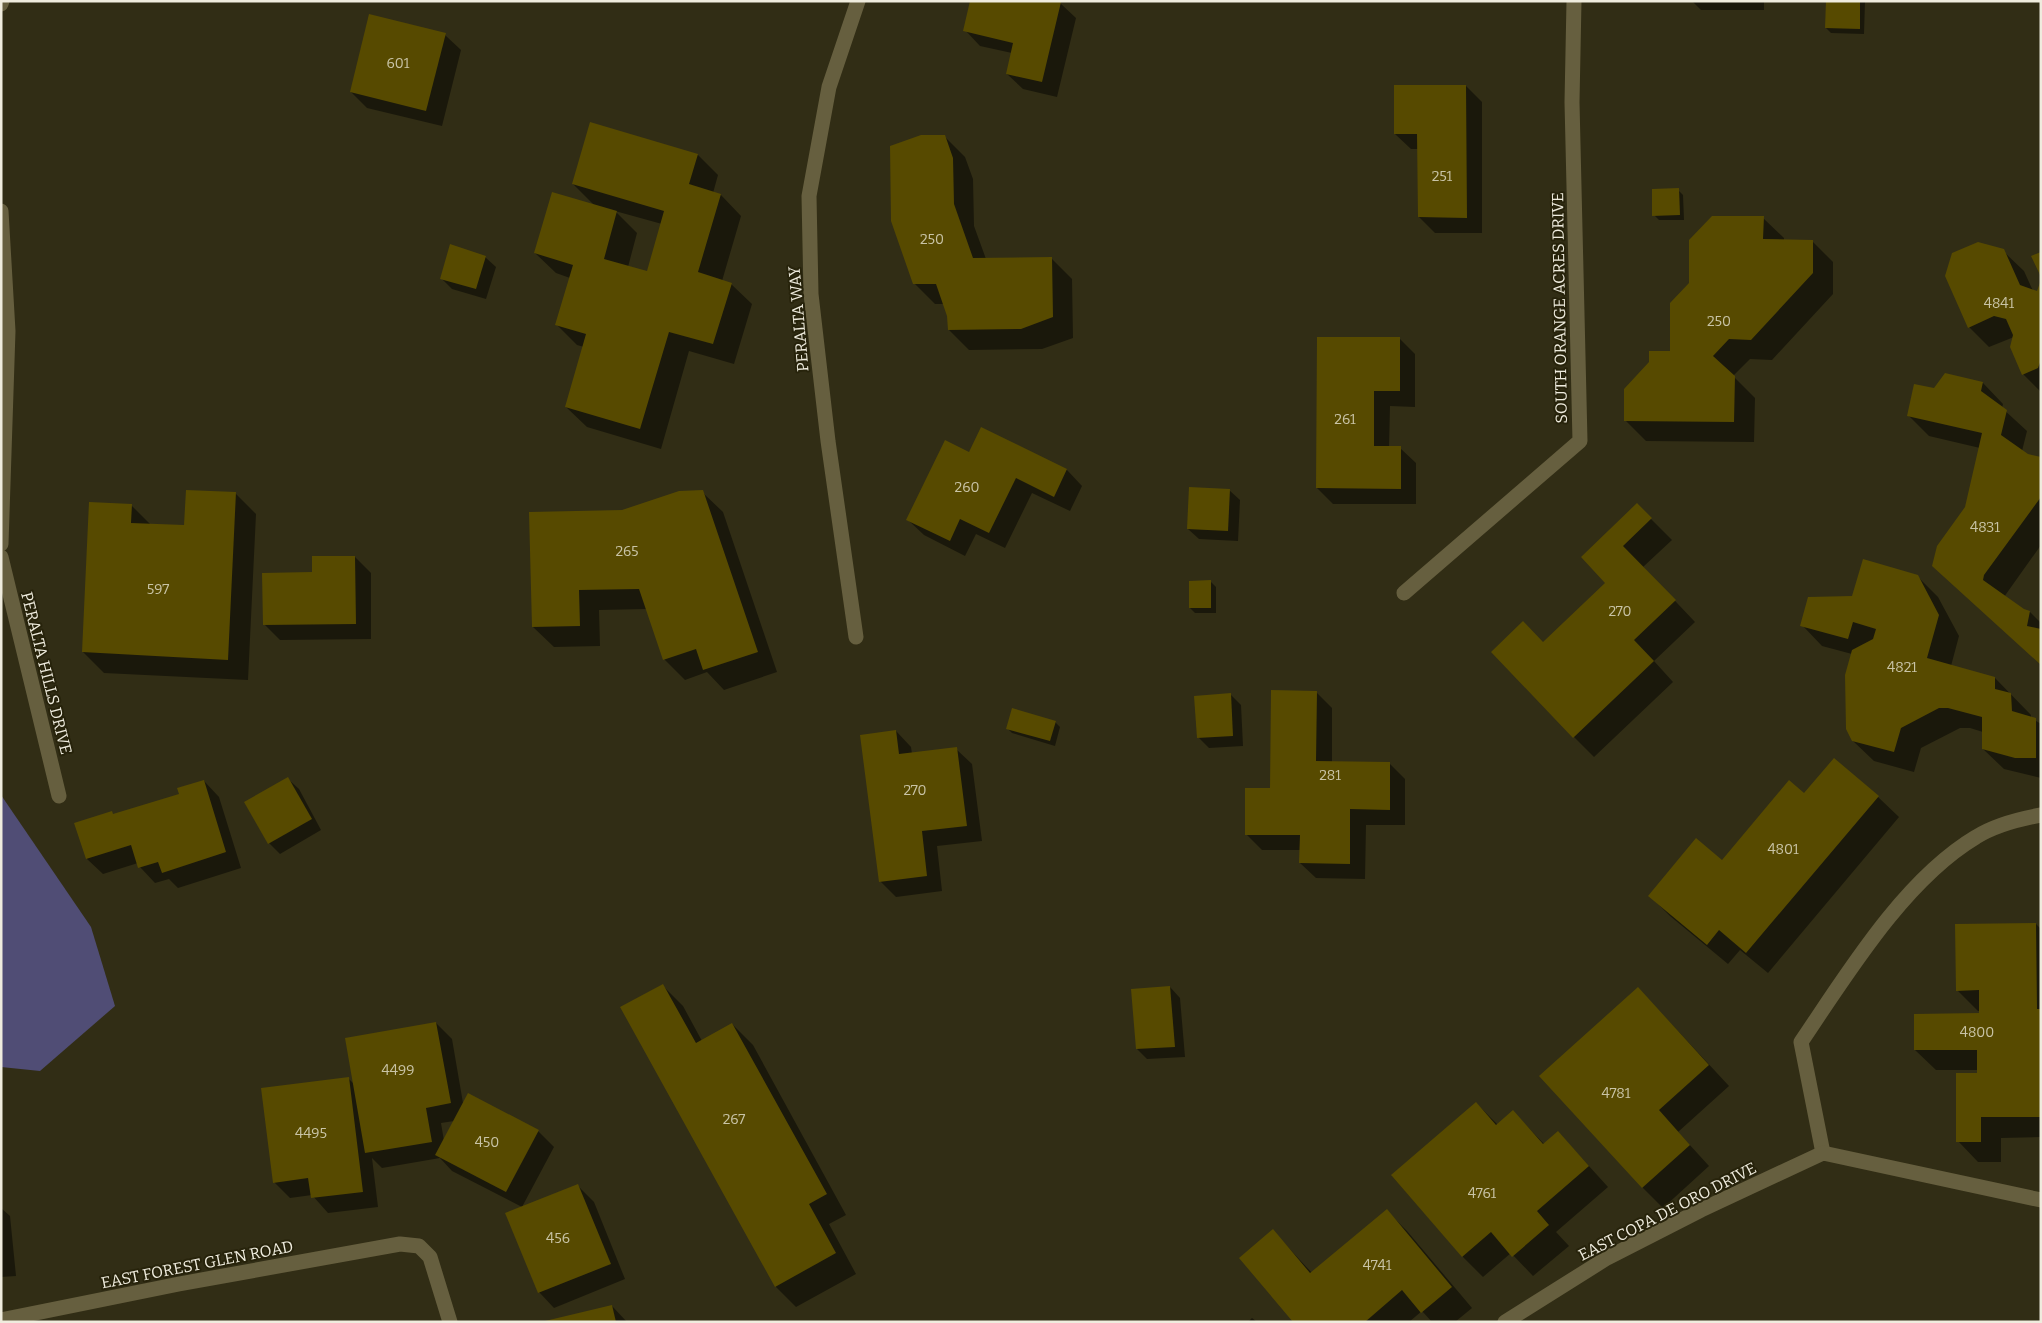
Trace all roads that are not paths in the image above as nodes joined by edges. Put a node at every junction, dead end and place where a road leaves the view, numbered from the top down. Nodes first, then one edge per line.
1 (858, 1) edge
2 (1574, 1) edge
3 (1, 211) edge
4 (1, 544) edge
5 (1, 557) edge
6 (1404, 593) dead end
7 (856, 637) dead end
8 (59, 796) dead end
9 (2041, 815) edge
10 (1822, 1153) junction
11 (2041, 1200) edge
12 (1, 1320) edge
13 (450, 1322) edge
14 (1506, 1322) edge

1 - 7 street, PERALTA WAY
2 - 6 street, SOUTH ORANGE ACRES DRIVE
3 - 4 street
5 - 8 street, PERALTA HILLS DRIVE
9 - 10 street
10 - 11 street
10 - 14 street, EAST COPA DE ORO DRIVE
12 - 13 street, EAST FOREST GLEN ROAD

